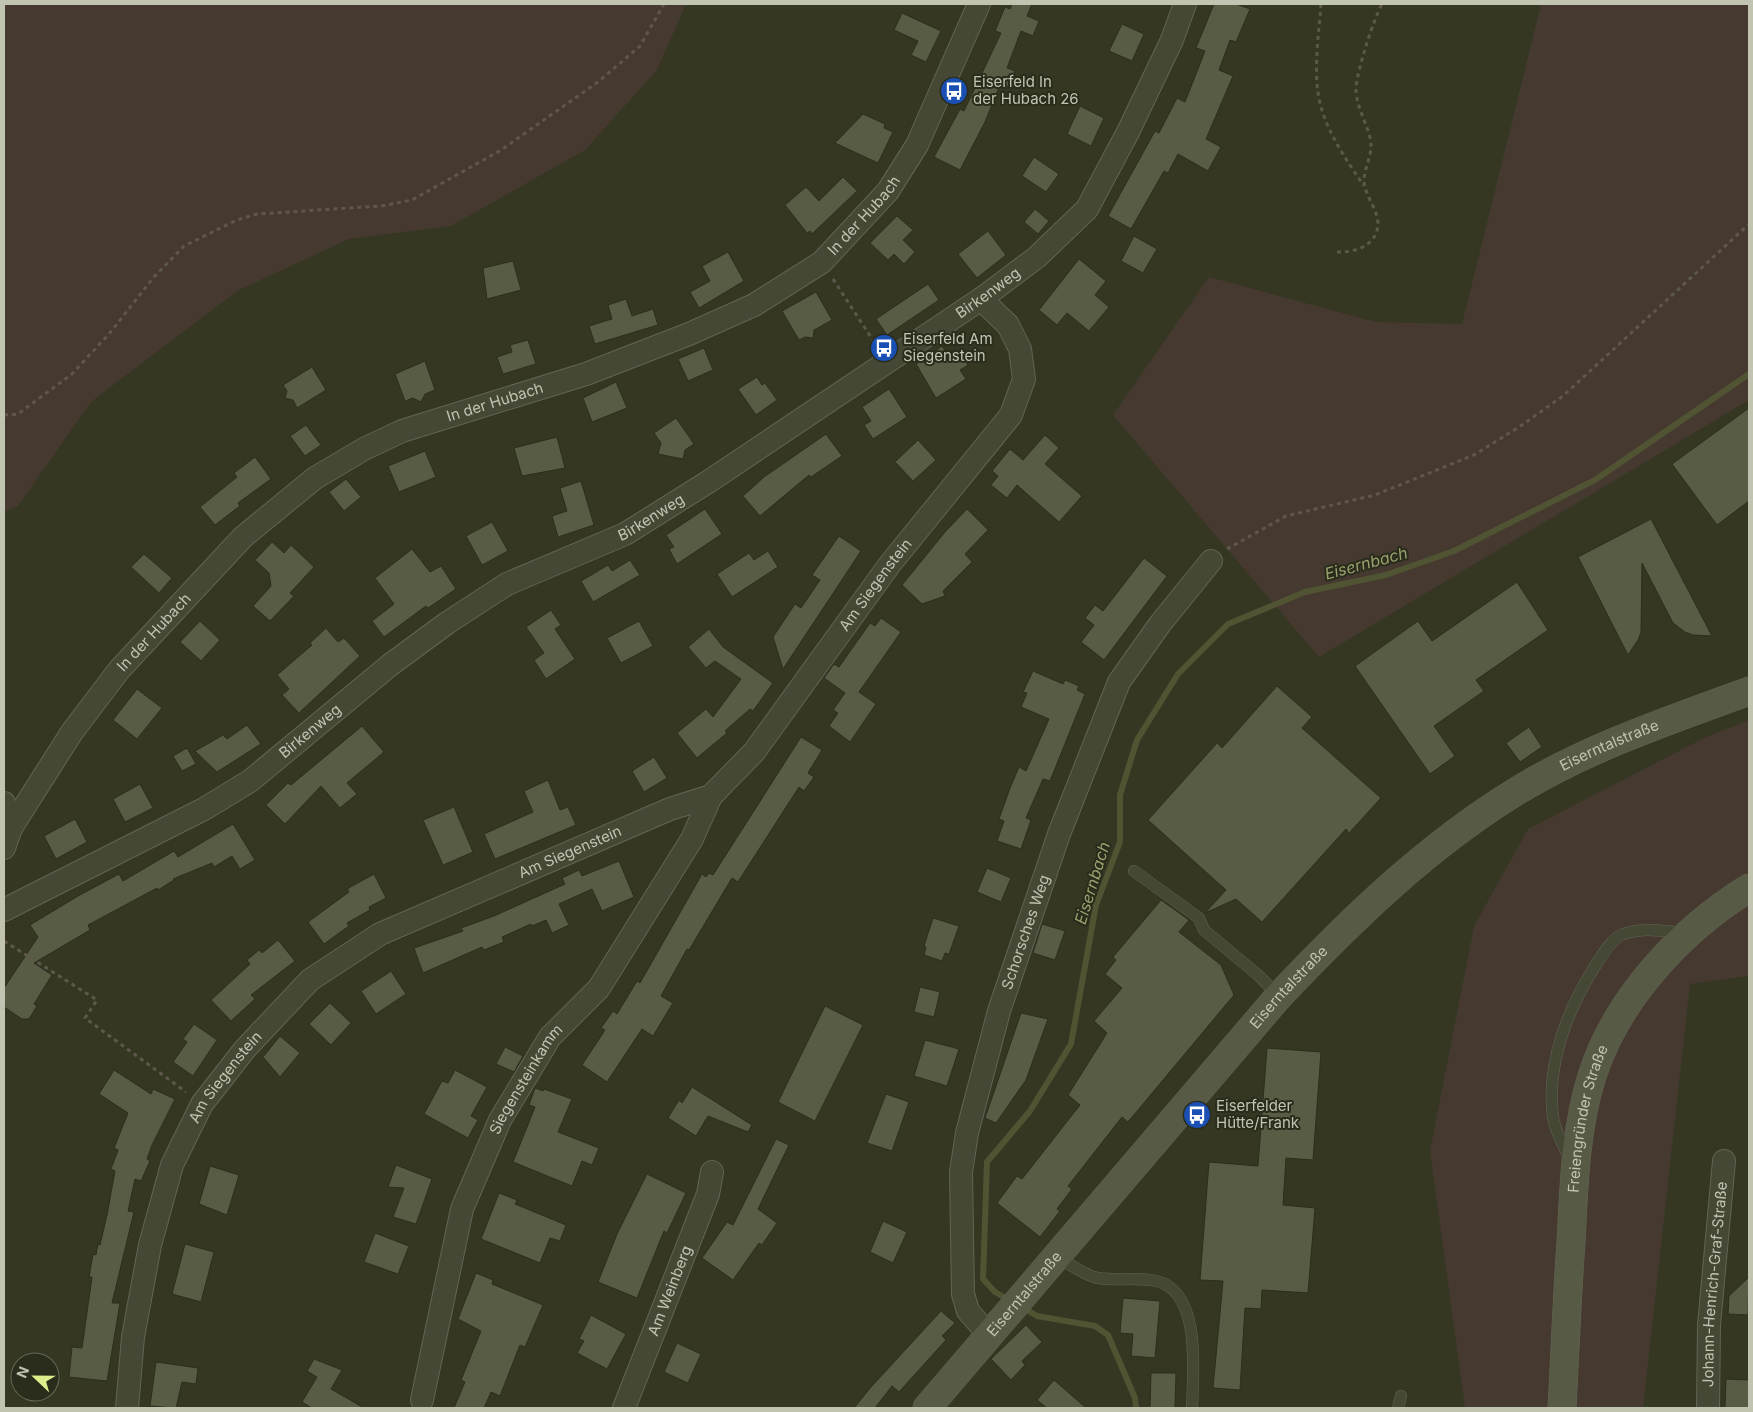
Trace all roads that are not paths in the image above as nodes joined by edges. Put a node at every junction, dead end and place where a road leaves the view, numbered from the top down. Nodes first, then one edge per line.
1 (979, 4) edge
2 (1185, 4) edge
3 (981, 299) junction
4 (1210, 561) road end
5 (1749, 691) edge
6 (711, 796) junction
7 (4, 804) edge
8 (7, 838) edge
9 (1134, 871) dead end
10 (1749, 888) edge
11 (4, 910) edge
12 (1687, 933) junction
13 (1279, 996) junction
14 (1724, 1161) dead end
15 (1574, 1171) junction
16 (712, 1172) dead end
17 (1055, 1256) junction
18 (988, 1334) junction
19 (1401, 1396) dead end
20 (422, 1400) dead end
21 (127, 1408) edge
22 (624, 1408) edge
23 (927, 1408) edge
24 (1192, 1408) edge
25 (1398, 1408) edge
26 (1562, 1408) edge
27 (1708, 1408) edge

1 - 8 street, In der Hubach
2 - 3 street, Birkenweg
3 - 6 street, Am Siegenstein
3 - 11 street, Birkenweg
4 - 18 street, Schorsches Weg
5 - 13 main road, Eiserntalstraße
6 - 20 street, Siegensteinkamm
6 - 21 street, Am Siegenstein
7 - 8 street
9 - 13 lane
10 - 12 main road, Freiengründer Straße
12 - 15 main road, Freiengründer Straße
12 - 15 lane
13 - 17 main road, Eiserntalstraße
14 - 27 street, Johann-Henrich-Graf-Straße
15 - 26 main road, Freiengründer Straße
16 - 22 street, Am Weinberg
17 - 18 main road, Eiserntalstraße
17 - 24 lane
18 - 23 main road, Eiserntalstraße
19 - 25 lane

